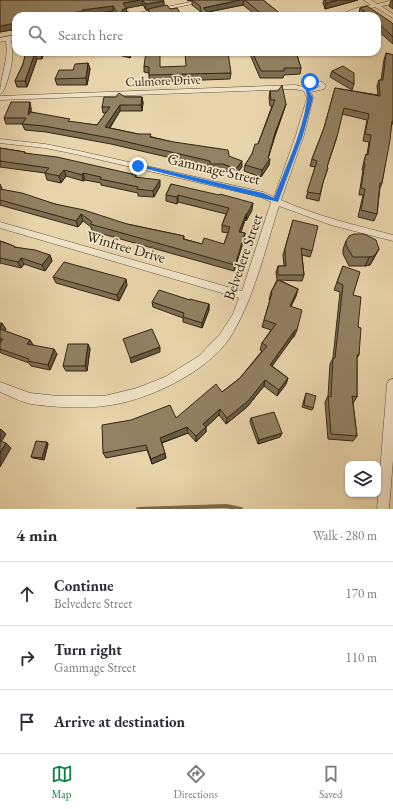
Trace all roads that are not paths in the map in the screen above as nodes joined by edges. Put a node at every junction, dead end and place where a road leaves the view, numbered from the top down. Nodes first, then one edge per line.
1 (208, 0) edge
2 (367, 0) edge
3 (393, 2) edge
4 (375, 5) junction
5 (147, 12) edge
6 (352, 12) edge
7 (393, 16) edge
8 (8, 38) junction
9 (12, 38) edge
10 (0, 40) edge
11 (320, 83) dead end
12 (307, 90) junction
13 (0, 92) edge
14 (0, 98) edge
15 (0, 141) edge
16 (276, 201) junction
17 (0, 226) edge
18 (393, 238) edge
19 (245, 296) junction
20 (393, 384) edge
21 (0, 387) edge
22 (383, 508) edge

1 - 5 street
2 - 4 street
3 - 4 street
4 - 6 street
4 - 7 street
8 - 9 street
8 - 10 street
8 - 13 street
11 - 12 street
12 - 14 street, Culmore Drive
12 - 16 street, Belvedere Street
15 - 16 street, Gammage Street
16 - 18 street, Gammage Street
16 - 19 street, Belvedere Street
17 - 19 street, Winfree Drive
19 - 21 street, Belvedere Street
20 - 22 street

